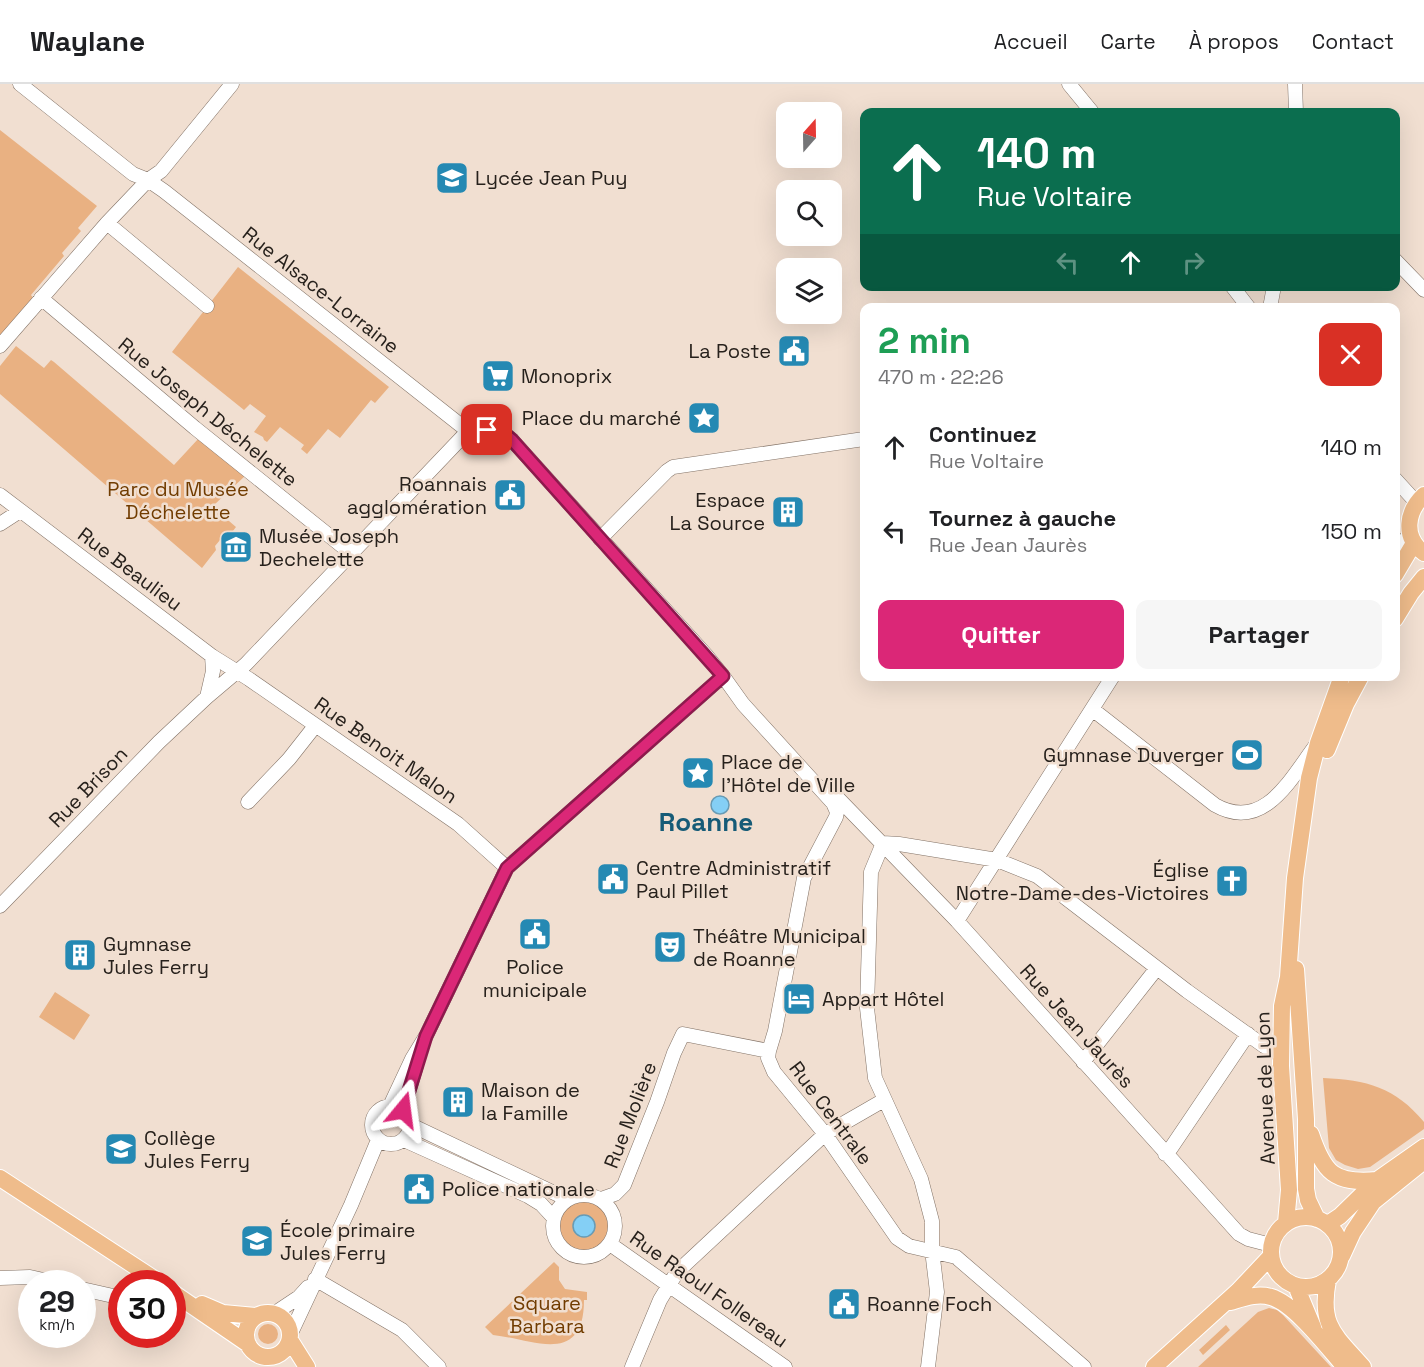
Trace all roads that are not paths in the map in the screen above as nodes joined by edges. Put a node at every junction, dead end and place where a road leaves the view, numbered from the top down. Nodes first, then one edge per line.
1 (20, 84) edge
2 (232, 84) edge
3 (1069, 84) edge
4 (1295, 84) edge
5 (1089, 108) edge
6 (1296, 108) edge
7 (148, 180) junction
8 (107, 224) junction
9 (1400, 265) edge
10 (1424, 290) edge
11 (1236, 291) edge
12 (41, 298) junction
13 (1245, 303) edge
14 (207, 306) dead end
15 (0, 346) edge
16 (468, 431) junction
17 (860, 440) edge
18 (1400, 483) edge
19 (0, 495) edge
20 (1420, 499) edge
21 (20, 511) junction
22 (0, 524) edge
23 (600, 539) junction
24 (1416, 544) edge
25 (1400, 547) edge
26 (352, 554) junction
27 (1400, 568) edge
28 (1424, 577) edge
29 (1400, 611) edge
30 (212, 656) junction
31 (238, 671) junction
32 (723, 676) junction
33 (1110, 681) edge
34 (1340, 681) edge
35 (1358, 681) edge
36 (207, 696) junction
37 (1092, 709) junction
38 (315, 726) junction
39 (1318, 743) junction
40 (248, 802) dead end
41 (860, 822) junction
42 (833, 824) junction
43 (883, 843) junction
44 (1297, 858) junction
45 (997, 860) junction
46 (507, 868) junction
47 (0, 906) edge
48 (1293, 917) junction
49 (957, 921) junction
50 (1157, 968) junction
51 (683, 1034) joint
52 (1248, 1034) junction
53 (768, 1052) junction
54 (1281, 1056) junction
55 (1083, 1062) junction
56 (884, 1100) junction
57 (396, 1108) junction
58 (1306, 1119) junction
59 (411, 1125) junction
60 (825, 1134) junction
61 (404, 1140) junction
62 (384, 1142) junction
63 (1424, 1147) edge
64 (1165, 1154) junction
65 (1424, 1161) edge
66 (0, 1178) edge
67 (1377, 1180) junction
68 (567, 1199) junction
69 (601, 1199) junction
70 (553, 1217) junction
71 (1322, 1222) junction
72 (1286, 1223) junction
73 (610, 1244) junction
74 (932, 1250) junction
75 (1271, 1250) junction
76 (1341, 1256) junction
77 (141, 1270) edge
78 (18, 1277) edge
79 (0, 1278) edge
80 (315, 1279) junction
81 (1328, 1280) junction
82 (1290, 1283) junction
83 (669, 1285) junction
84 (1238, 1292) junction
85 (186, 1297) edge
86 (186, 1301) edge
87 (1224, 1304) junction
88 (275, 1313) junction
89 (256, 1316) junction
90 (1315, 1332) junction
91 (290, 1337) junction
92 (248, 1344) junction
93 (270, 1357) junction
94 (1351, 1364) edge
95 (287, 1367) edge
96 (307, 1367) edge
97 (439, 1367) edge
98 (633, 1367) edge
99 (785, 1367) edge
100 (928, 1367) edge
101 (1084, 1367) edge
102 (1154, 1367) edge

1 - 7 street, Rue Alsace-Lorraine
2 - 7 street
3 - 5 street
4 - 6 street
7 - 8 street
7 - 16 street, Rue Alsace-Lorraine
8 - 12 street
8 - 14 street
9 - 10 street
11 - 13 street
12 - 15 street
12 - 26 street, Rue Joseph Déchelette
16 - 23 street, Rue Jean Jaurès
16 - 26 street, Rue Brison
17 - 23 street
18 - 20 street
19 - 21 street, Rue Beaulieu
20 - 24 main road
21 - 22 street
21 - 30 street, Rue Beaulieu
23 - 32 street, Rue Jean Jaurès
24 - 25 street
24 - 27 main road
26 - 31 street, Rue Brison
28 - 29 main road
30 - 31 street, Rue Beaulieu
30 - 36 street
31 - 36 street, Rue Brison
31 - 38 street, Rue Benoit Malon
32 - 41 street, Rue Jean Jaurès
32 - 42 street, Rue Jean Jaurès
32 - 46 street
33 - 37 street
34 - 39 main road, Avenue de Lyon
35 - 44 main road, Avenue de Lyon
36 - 47 street, Rue Brison
37 - 39 street
37 - 45 street
38 - 40 street
38 - 46 street, Rue Benoit Malon
39 - 44 main road, Avenue de Lyon
41 - 42 street
41 - 43 street, Rue Jean Jaurès
42 - 53 street
43 - 45 street
43 - 49 street, Rue Jean Jaurès
43 - 56 street
44 - 48 main road, Avenue de Lyon
45 - 49 street
45 - 50 street
46 - 57 street
48 - 54 main road, Avenue de Lyon
48 - 58 main road, Avenue de Lyon
49 - 55 street, Rue Jean Jaurès
50 - 52 street
50 - 55 street
51 - 53 street, Rue Centrale
51 - 69 street, Rue Molière
52 - 54 street
52 - 64 street
53 - 60 street, Rue Centrale
54 - 72 main road, Avenue de Lyon
55 - 64 street, Rue Jean Jaurès
56 - 60 street
56 - 74 street
57 - 59 street
57 - 62 street
58 - 67 main road
58 - 71 main road, Avenue de Lyon
59 - 61 street
59 - 68 street
60 - 74 street, Rue Centrale
60 - 83 street
61 - 62 street
61 - 70 street
62 - 80 street
63 - 67 main road
64 - 75 street, Rue Jean Jaurès
65 - 76 main road
66 - 77 main road
67 - 71 main road
68 - 69 street
68 - 70 street
69 - 73 street
70 - 73 street
71 - 72 main road
71 - 76 main road
72 - 75 main road
73 - 83 street, Rue Raoul Follereau
74 - 100 street
74 - 101 street
75 - 82 main road
75 - 84 main road
76 - 81 main road
78 - 79 street
80 - 88 street
80 - 91 street
80 - 97 street
81 - 82 main road
81 - 94 main road
82 - 84 main road
82 - 90 main road
83 - 98 street
83 - 99 street, Rue Raoul Follereau
84 - 87 main road
85 - 89 main road
86 - 92 main road
87 - 90 main road
87 - 102 main road
88 - 89 main road
88 - 91 main road
89 - 92 main road
90 - 94 main road
91 - 93 main road
91 - 96 main road
92 - 93 main road
93 - 95 main road

